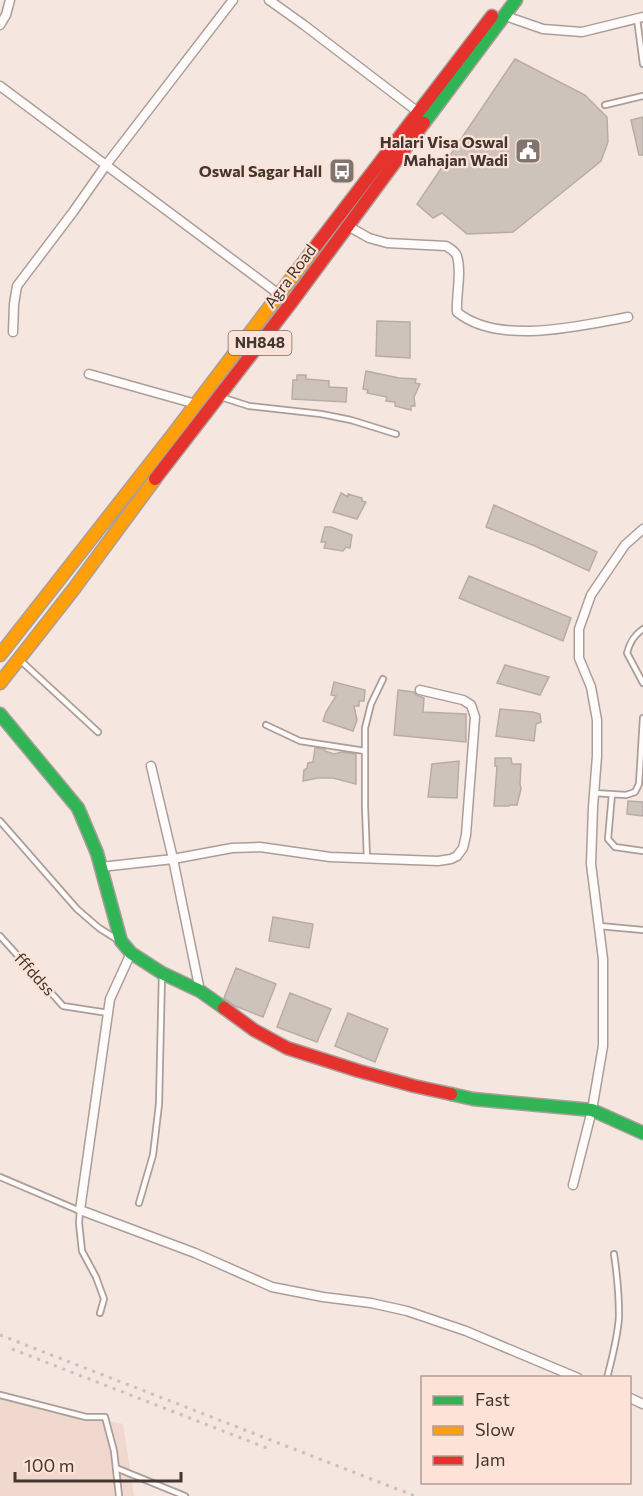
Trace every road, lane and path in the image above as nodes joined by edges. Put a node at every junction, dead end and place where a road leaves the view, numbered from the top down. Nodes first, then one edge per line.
1 (10, 0) edge
2 (233, 0) edge
3 (269, 0) edge
4 (503, 0) edge
5 (516, 0) edge
6 (505, 15) junction
7 (640, 18) edge
8 (0, 25) edge
9 (643, 64) edge
10 (0, 86) edge
11 (643, 96) edge
12 (605, 105) dead end
13 (418, 112) junction
14 (106, 165) junction
15 (348, 226) junction
16 (279, 295) junction
17 (628, 317) dead end
18 (13, 332) dead end
19 (89, 374) dead end
20 (219, 396) junction
21 (196, 404) junction
22 (396, 434) dead end
23 (643, 529) edge
24 (643, 629) edge
25 (0, 656) edge
26 (19, 659) junction
27 (383, 679) dead end
28 (0, 683) edge
29 (643, 683) edge
30 (420, 690) dead end
31 (0, 714) edge
32 (643, 718) edge
33 (266, 725) dead end
34 (98, 732) dead end
35 (365, 751) junction
36 (151, 766) dead end
37 (594, 793) junction
38 (612, 794) junction
39 (0, 821) edge
40 (643, 851) edge
41 (173, 859) junction
42 (367, 859) junction
43 (101, 867) junction
44 (599, 926) junction
45 (643, 930) edge
46 (0, 936) edge
47 (5, 941) junction
48 (121, 941) junction
49 (0, 948) edge
50 (131, 952) junction
51 (162, 973) junction
52 (200, 991) junction
53 (108, 1013) junction
54 (592, 1110) junction
55 (643, 1133) edge
56 (0, 1177) edge
57 (573, 1185) dead end
58 (139, 1203) dead end
59 (80, 1210) junction
60 (614, 1254) dead end
61 (100, 1313) dead end
62 (576, 1376) edge
63 (608, 1376) edge
64 (0, 1395) edge
65 (116, 1468) junction
66 (119, 1496) edge
67 (185, 1496) edge

1 - 8 street
2 - 14 street
3 - 13 street
4 - 13 main road, Agra Road / NH848
5 - 6 main road, Agra Road / NH848
6 - 7 street
6 - 15 main road, Agra Road / NH848
7 - 9 lane
10 - 14 street
11 - 12 lane
13 - 16 main road, Agra Road / NH848
14 - 16 street
14 - 18 street
15 - 17 street
15 - 20 main road, Agra Road / NH848
16 - 21 main road, Agra Road / NH848
19 - 21 street
20 - 22 lane
20 - 26 main road, Agra Road / NH848
21 - 25 main road, Agra Road / NH848
23 - 37 street
24 - 29 lane
26 - 28 main road, Agra Road / NH848
26 - 34 lane
27 - 35 lane
30 - 42 street
31 - 43 main road
32 - 38 lane
33 - 35 lane
35 - 42 lane
36 - 41 street
37 - 38 lane
37 - 44 street
38 - 40 lane
39 - 48 lane
41 - 42 street
41 - 43 street
41 - 52 street
43 - 48 main road
44 - 45 lane
44 - 54 street
46 - 47 lane, fffddss
47 - 49 lane
47 - 53 lane, fffddss
48 - 50 main road
50 - 51 main road
50 - 53 street
51 - 52 main road
51 - 58 lane
52 - 54 main road
53 - 59 street
54 - 55 main road
54 - 57 street
56 - 59 lane
59 - 61 lane
59 - 62 street
60 - 63 lane
64 - 65 lane
65 - 66 lane
65 - 67 lane

